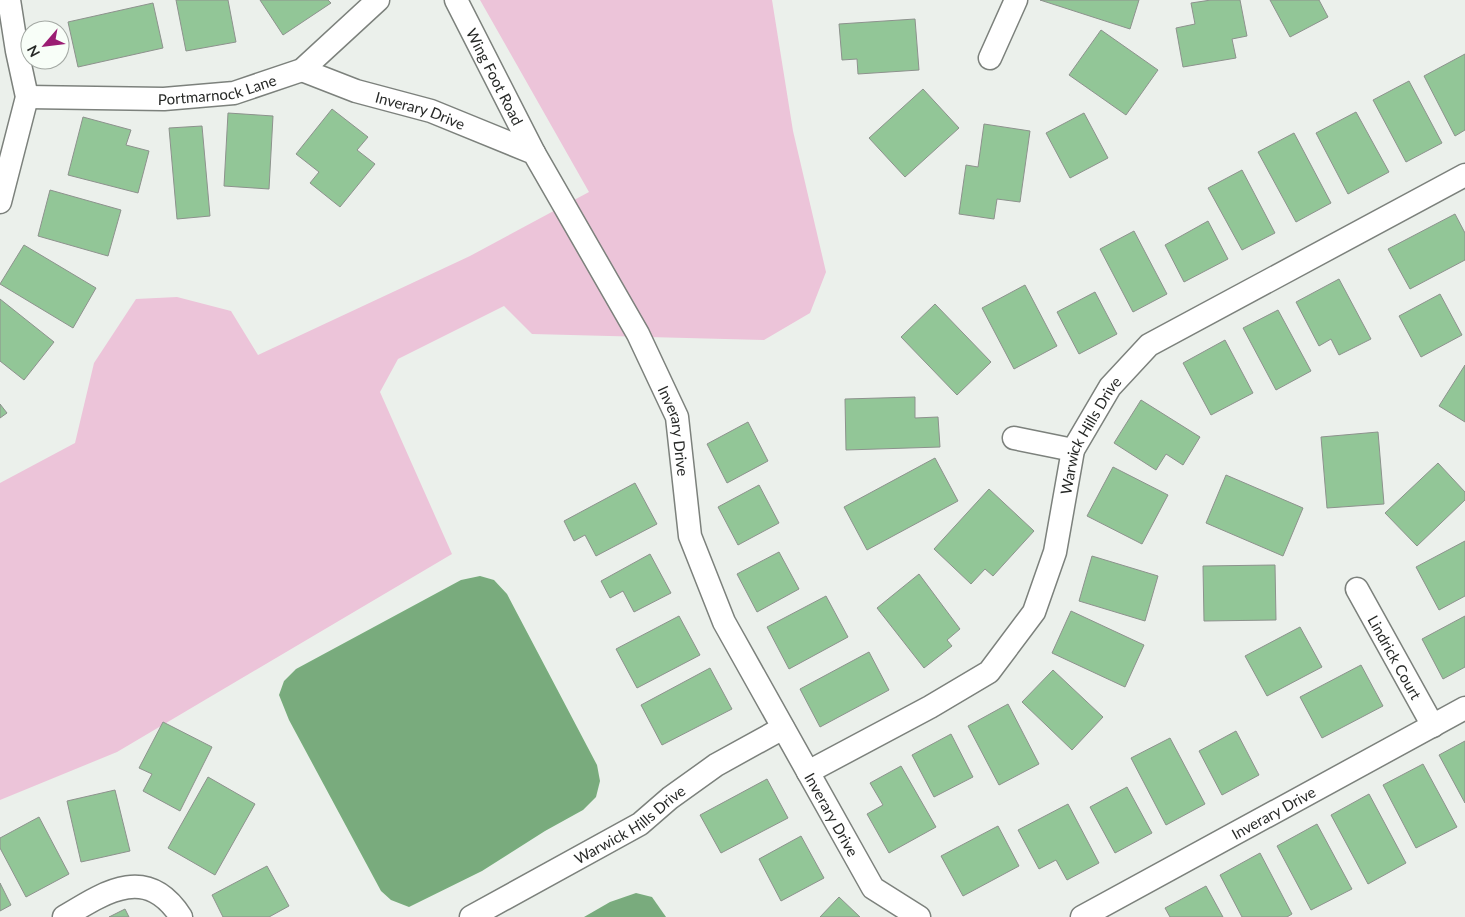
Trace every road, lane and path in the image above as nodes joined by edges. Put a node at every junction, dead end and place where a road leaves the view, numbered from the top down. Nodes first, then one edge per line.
1 (10, 0) edge
2 (378, 0) edge
3 (456, 0) edge
4 (1016, 0) edge
5 (990, 58) dead end
6 (302, 70) junction
7 (27, 97) junction
8 (534, 153) junction
9 (1465, 175) edge
10 (0, 202) edge
11 (1014, 438) dead end
12 (1073, 450) junction
13 (1357, 589) dead end
14 (1465, 708) edge
15 (1433, 726) junction
16 (783, 728) junction
17 (808, 772) junction
18 (64, 917) edge
19 (181, 917) edge
20 (471, 917) edge
21 (919, 917) edge
22 (1082, 917) edge

1 - 7 street
2 - 6 street, Portmarnock Lane
3 - 8 street, Wing Foot Road
4 - 5 street
6 - 7 street, Portmarnock Lane
6 - 8 street, Inverary Drive
7 - 10 street
8 - 16 street, Inverary Drive
9 - 12 street, Warwick Hills Drive
11 - 12 street
12 - 17 street, Warwick Hills Drive
13 - 15 street, Lindrick Court
14 - 15 street, Inverary Drive
15 - 22 street, Inverary Drive
16 - 17 street, Inverary Drive
16 - 20 street, Warwick Hills Drive
17 - 21 street, Inverary Drive
18 - 19 street

